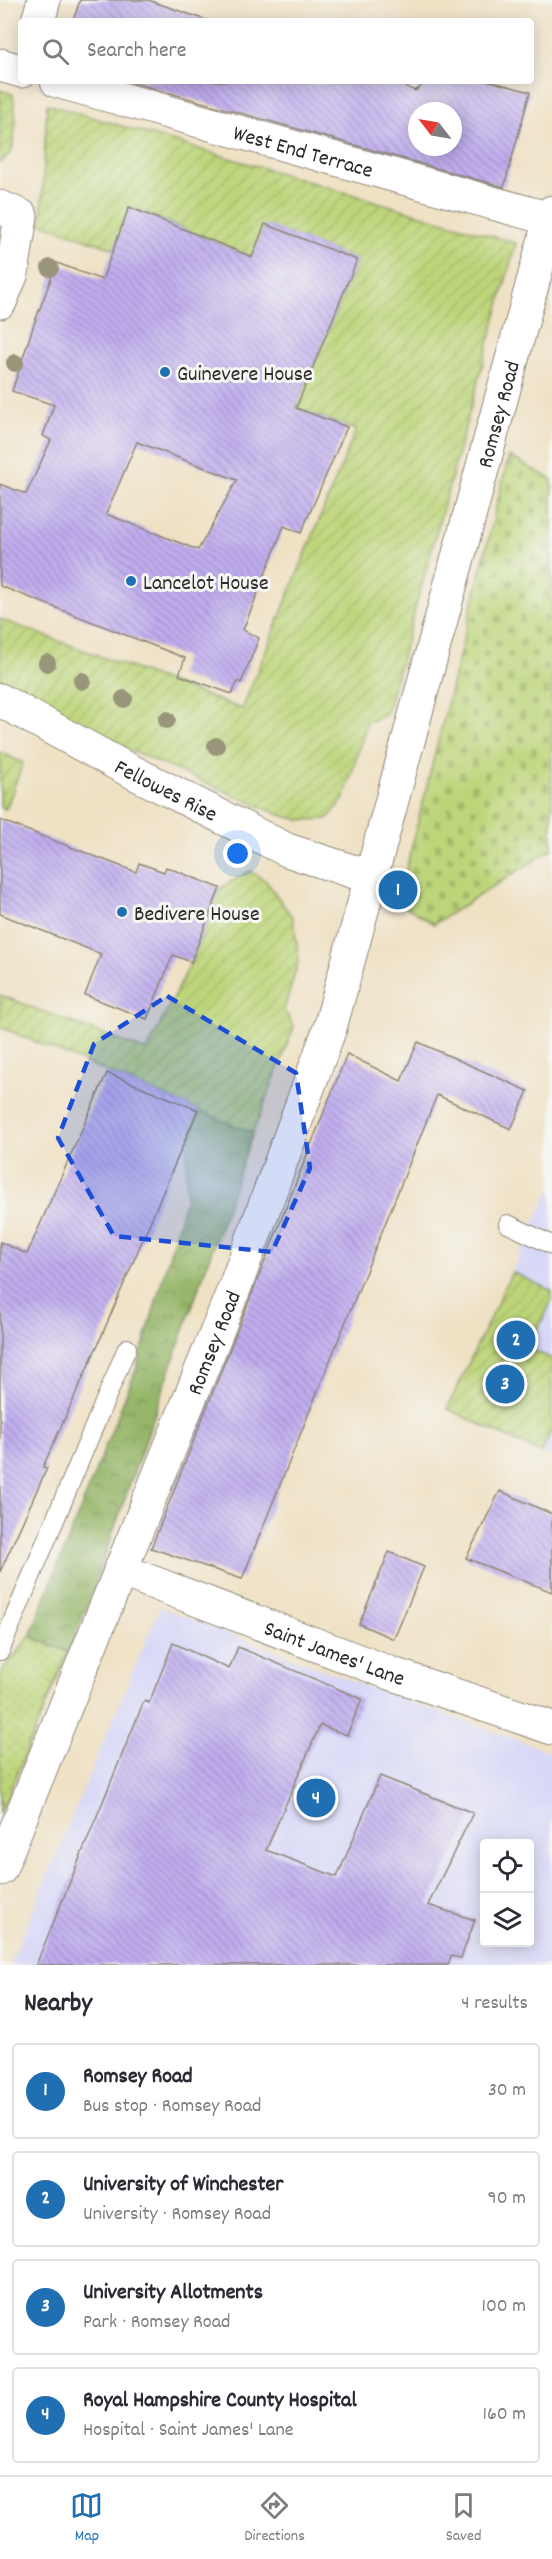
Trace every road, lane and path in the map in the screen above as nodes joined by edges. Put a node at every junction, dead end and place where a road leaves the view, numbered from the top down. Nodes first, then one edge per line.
1 (44, 0) edge
2 (39, 18) edge
3 (0, 65) edge
4 (18, 70) edge
5 (68, 84) edge
6 (0, 207) edge
7 (551, 216) edge
8 (0, 302) edge
9 (0, 700) edge
10 (373, 878) junction
11 (508, 1224) dead end
12 (552, 1245) edge
13 (127, 1348) dead end
14 (120, 1570) junction
15 (0, 1651) edge
16 (552, 1728) edge
17 (0, 1869) edge

1 - 2 main road
3 - 4 main road
5 - 7 main road, West End Terrace
6 - 8 main road
7 - 10 main road, Romsey Road
9 - 10 main road, Fellowes Rise
10 - 14 main road, Romsey Road
11 - 12 lane
13 - 15 lane
14 - 16 main road, Saint James' Lane
14 - 17 main road, Romsey Road

